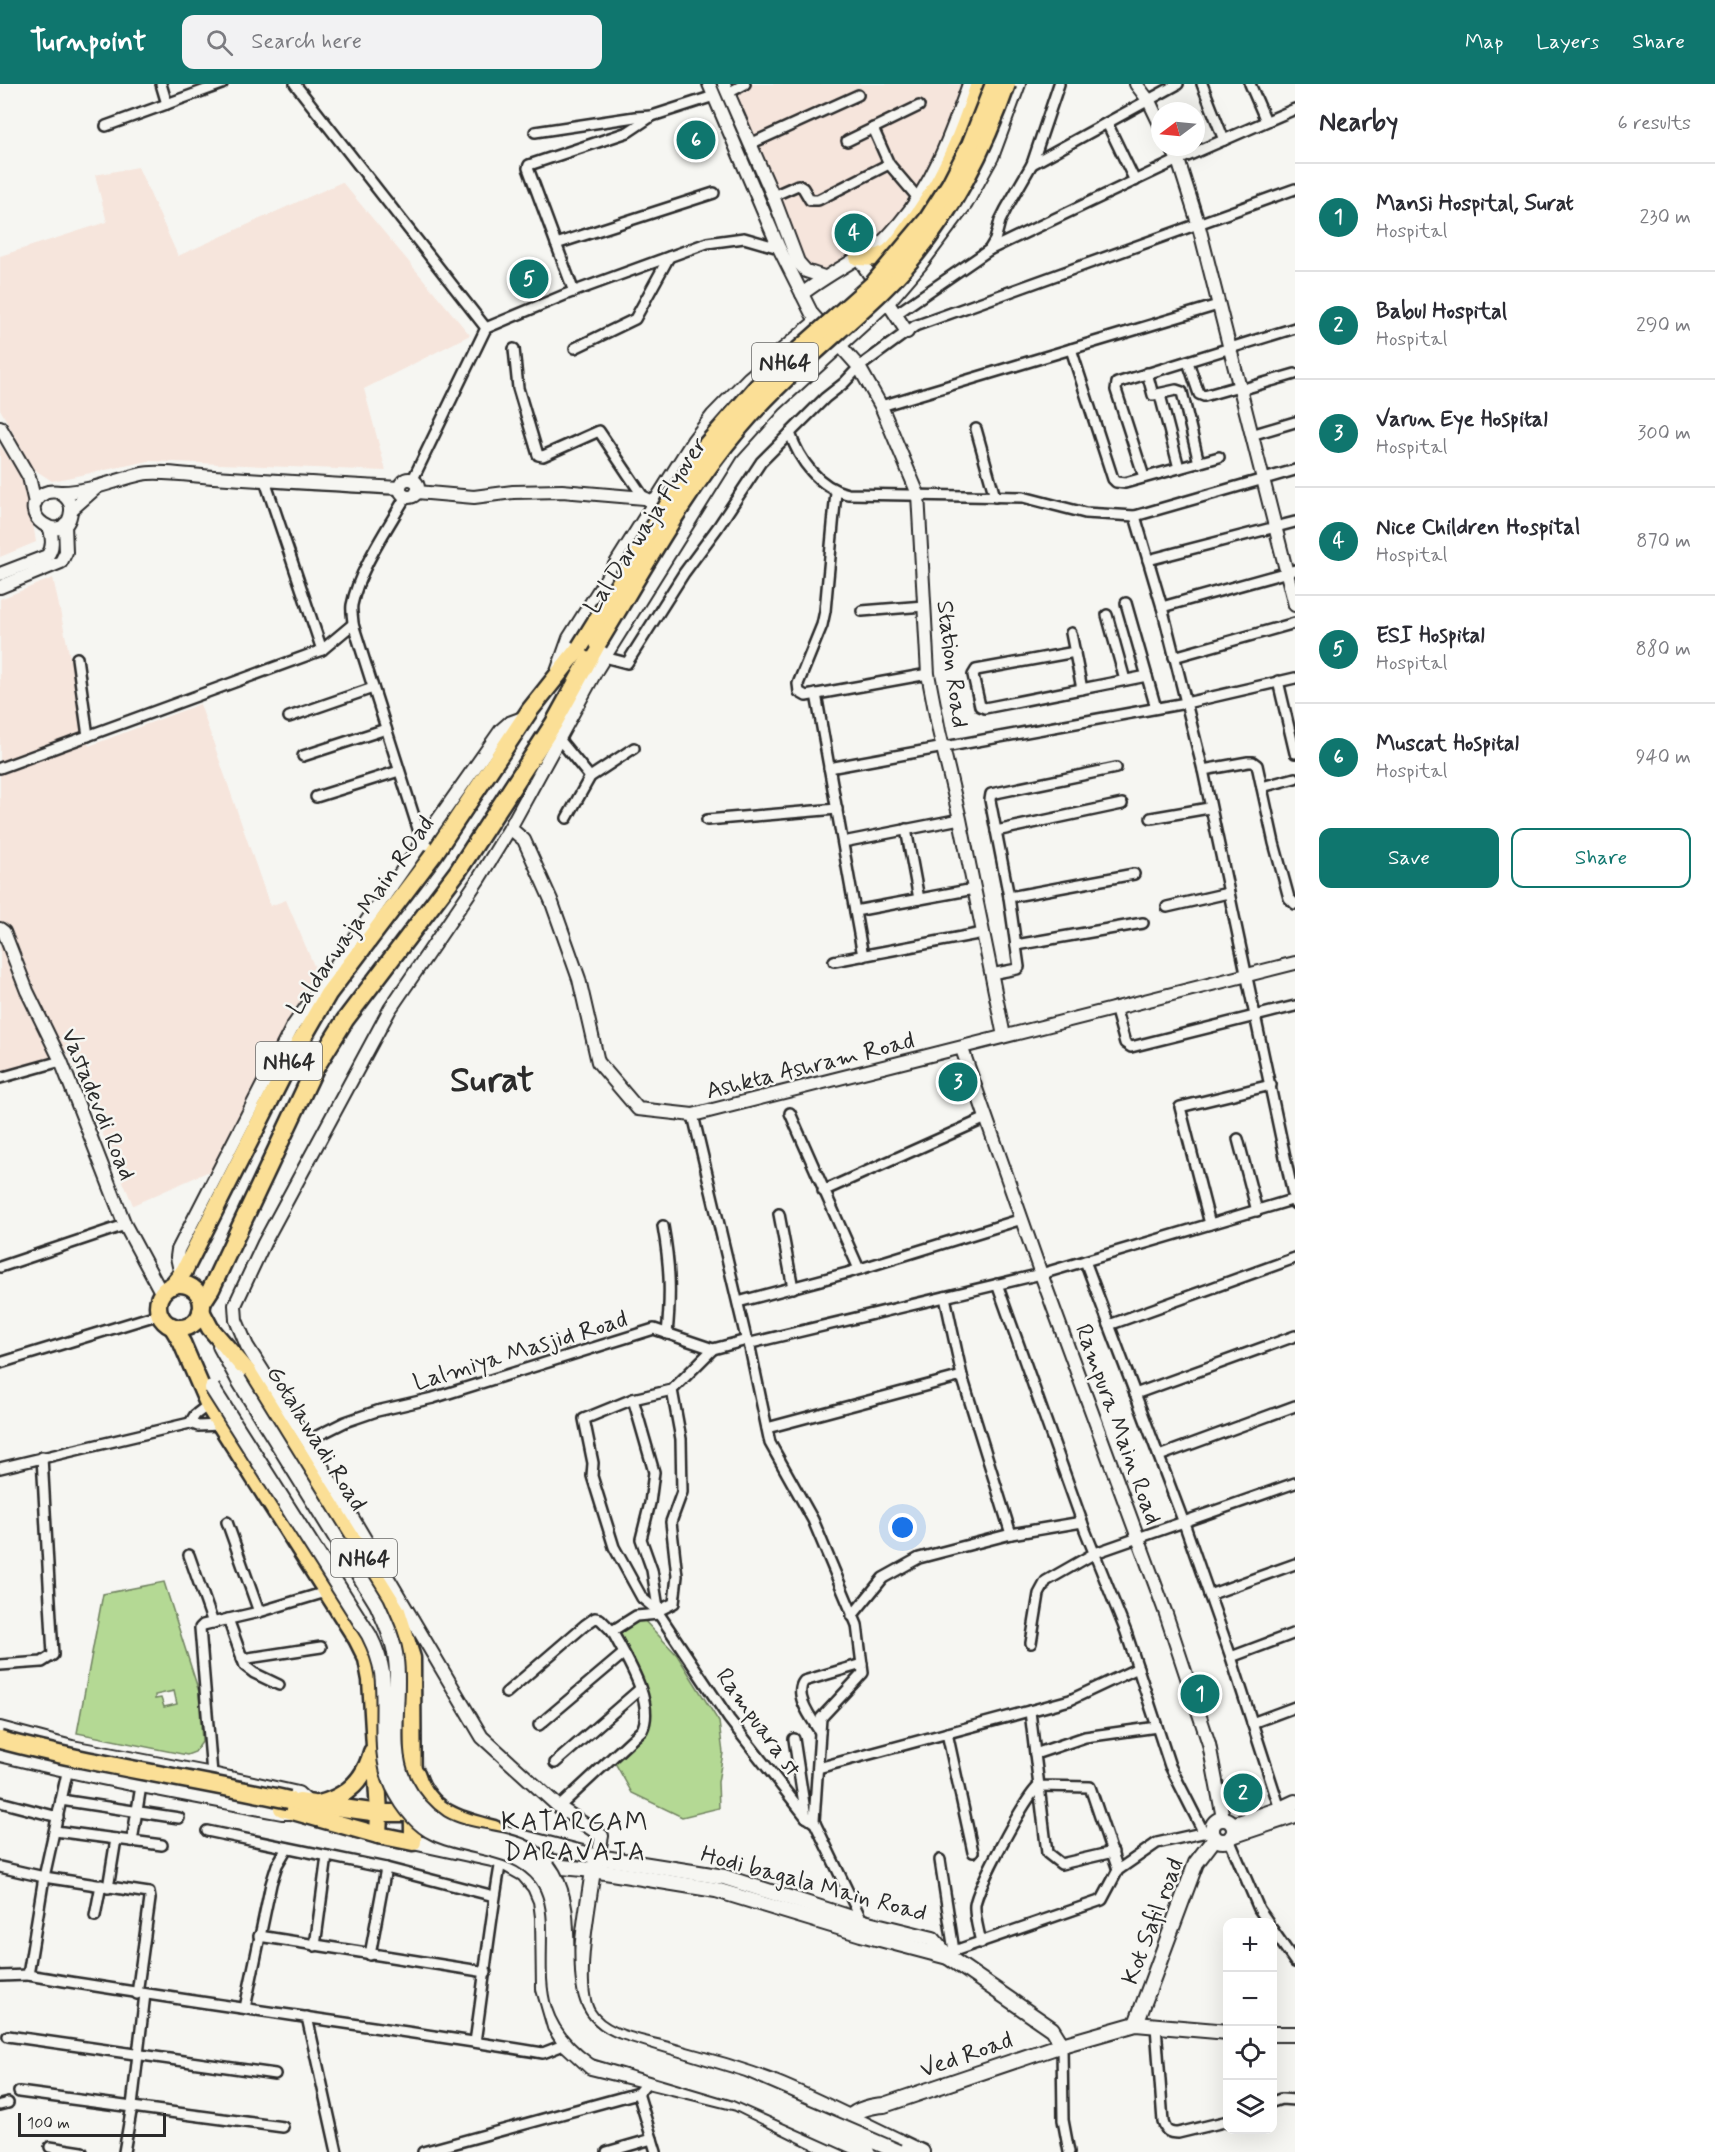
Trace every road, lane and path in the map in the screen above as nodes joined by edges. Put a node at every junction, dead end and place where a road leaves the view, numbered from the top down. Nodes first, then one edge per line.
1 (161, 84) edge
2 (222, 84) edge
3 (295, 84) edge
4 (745, 84) edge
5 (969, 84) edge
6 (979, 84) edge
7 (994, 84) edge
8 (1007, 84) edge
9 (1019, 84) edge
10 (1059, 84) edge
11 (1136, 84) edge
12 (1178, 84) edge
13 (1202, 84) edge
14 (1250, 84) edge
15 (726, 88) edge
16 (711, 90) edge
17 (858, 95) dead end
18 (1149, 101) junction
19 (167, 104) junction
20 (1151, 105) edge
21 (919, 106) dead end
22 (1295, 109) edge
23 (652, 116) junction
24 (1266, 122) junction
25 (1107, 123) junction
26 (106, 126) dead end
27 (873, 128) junction
28 (535, 132) dead end
29 (1224, 140) junction
30 (847, 141) dead end
31 (750, 144) junction
32 (1176, 156) edge
33 (1178, 160) junction
34 (890, 164) junction
35 (1032, 164) junction
36 (1135, 181) junction
37 (1295, 189) edge
38 (714, 193) dead end
39 (773, 196) junction
40 (918, 198) junction
41 (1198, 223) junction
42 (556, 244) junction
43 (780, 248) junction
44 (989, 250) junction
45 (669, 257) junction
46 (858, 257) junction
47 (824, 277) junction
48 (574, 292) junction
49 (802, 294) junction
50 (887, 302) junction
51 (1218, 305) junction
52 (896, 314) junction
53 (816, 321) junction
54 (486, 328) junction
55 (1295, 328) edge
56 (907, 332) junction
57 (839, 347) junction
58 (574, 348) dead end
59 (513, 349) dead end
60 (1071, 349) junction
61 (1229, 350) junction
62 (1188, 362) junction
63 (860, 367) junction
64 (1146, 373) junction
65 (1295, 374) edge
66 (1240, 388) junction
67 (1160, 395) junction
68 (726, 402) junction
69 (881, 406) junction
70 (1295, 422) edge
71 (706, 425) junction
72 (0, 427) edge
73 (976, 429) dead end
74 (750, 432) junction
75 (790, 433) junction
76 (1251, 435) junction
77 (737, 446) junction
78 (1219, 457) dead end
79 (1199, 463) junction
80 (1179, 468) junction
81 (1295, 470) edge
82 (29, 477) junction
83 (1144, 477) junction
84 (412, 479) joint
85 (1263, 480) junction
86 (265, 481) junction
87 (96, 488) junction
88 (54, 492) junction
89 (408, 492) junction
90 (836, 492) junction
91 (918, 494) junction
92 (995, 497) junction
93 (649, 500) junction
94 (35, 503) junction
95 (71, 510) junction
96 (1135, 516) junction
97 (1295, 522) edge
98 (65, 524) junction
99 (50, 528) junction
100 (1275, 528) junction
101 (1148, 560) junction
102 (1291, 571) edge
103 (0, 574) edge
104 (0, 587) edge
105 (1126, 603) dead end
106 (1295, 604) edge
107 (924, 606) junction
108 (1162, 607) junction
109 (862, 612) dead end
110 (1107, 615) dead end
111 (1295, 623) edge
112 (353, 624) junction
113 (1071, 633) dead end
114 (322, 650) junction
115 (601, 650) junction
116 (1075, 652) junction
117 (1174, 657) junction
118 (77, 658) dead end
119 (928, 674) junction
120 (1148, 676) junction
121 (1295, 678) edge
122 (554, 679) junction
123 (1125, 680) junction
124 (1278, 681) junction
125 (374, 688) junction
126 (1082, 688) junction
127 (816, 694) junction
128 (1186, 703) junction
129 (1156, 708) junction
130 (289, 717) dead end
131 (386, 729) junction
132 (559, 730) junction
133 (88, 736) junction
134 (943, 746) junction
135 (634, 748) dead end
136 (1295, 753) edge
137 (303, 756) dead end
138 (0, 768) edge
139 (829, 768) junction
140 (1116, 768) dead end
141 (1203, 770) junction
142 (399, 771) junction
143 (590, 777) junction
144 (1295, 778) edge
145 (1262, 787) junction
146 (316, 797) dead end
147 (1122, 804) dead end
148 (1209, 808) junction
149 (837, 809) junction
150 (567, 818) dead end
151 (1151, 818) dead end
152 (707, 819) dead end
153 (960, 819) junction
154 (510, 828) junction
155 (906, 829) junction
156 (996, 831) junction
157 (843, 842) junction
158 (429, 847) junction
159 (458, 871) junction
160 (1134, 874) dead end
161 (478, 880) junction
162 (974, 889) junction
163 (1228, 893) junction
164 (1009, 897) junction
165 (919, 899) junction
166 (1295, 904) edge
167 (1167, 907) dead end
168 (855, 911) junction
169 (1143, 923) dead end
170 (0, 929) edge
171 (984, 933) junction
172 (1016, 945) junction
173 (863, 956) junction
174 (834, 961) dead end
175 (1295, 963) edge
176 (991, 974) junction
177 (1247, 975) junction
178 (1295, 1006) edge
179 (1115, 1007) junction
180 (1257, 1016) junction
181 (1004, 1036) junction
182 (962, 1049) junction
183 (61, 1061) junction
184 (0, 1078) edge
185 (1270, 1085) junction
186 (790, 1113) dead end
187 (693, 1116) junction
188 (986, 1118) junction
189 (1238, 1139) dead end
190 (823, 1191) junction
191 (1294, 1201) edge
192 (1257, 1210) junction
193 (779, 1214) dead end
194 (1022, 1220) junction
195 (1209, 1224) junction
196 (125, 1225) junction
197 (663, 1226) dead end
198 (1295, 1258) edge
199 (1085, 1261) junction
200 (0, 1267) edge
201 (859, 1269) junction
202 (1041, 1274) junction
203 (997, 1284) junction
204 (172, 1285) junction
205 (792, 1288) junction
206 (945, 1297) junction
207 (738, 1302) junction
208 (202, 1307) junction
209 (160, 1314) junction
210 (1109, 1325) junction
211 (172, 1326) junction
212 (210, 1328) junction
213 (668, 1334) junction
214 (1295, 1336) edge
215 (748, 1341) junction
216 (182, 1343) junction
217 (713, 1349) junction
218 (0, 1363) edge
219 (962, 1376) junction
220 (672, 1390) junction
221 (1135, 1394) junction
222 (633, 1399) junction
223 (208, 1405) junction
224 (1295, 1406) edge
225 (190, 1423) junction
226 (221, 1425) junction
227 (767, 1428) junction
228 (307, 1441) junction
229 (42, 1456) junction
230 (1159, 1456) junction
231 (0, 1468) edge
232 (1295, 1484) edge
233 (227, 1522) dead end
234 (1082, 1522) junction
235 (1184, 1523) junction
236 (1011, 1534) junction
237 (1139, 1538) junction
238 (1095, 1553) junction
239 (189, 1555) dead end
240 (1295, 1564) edge
241 (326, 1592) junction
242 (1209, 1595) junction
243 (259, 1612) junction
244 (658, 1612) junction
245 (852, 1616) junction
246 (228, 1619) junction
247 (213, 1623) junction
248 (612, 1630) junction
249 (1295, 1633) edge
250 (1030, 1643) dead end
251 (321, 1647) dead end
252 (623, 1654) junction
253 (1231, 1657) junction
254 (242, 1659) junction
255 (862, 1664) junction
256 (0, 1665) edge
257 (1138, 1668) junction
258 (279, 1685) dead end
259 (640, 1689) junction
260 (506, 1694) dead end
261 (1295, 1707) edge
262 (1030, 1711) junction
263 (1252, 1723) junction
264 (539, 1725) dead end
265 (1157, 1726) junction
266 (373, 1727) junction
267 (0, 1728) edge
268 (820, 1732) junction
269 (946, 1733) junction
270 (794, 1739) dead end
271 (0, 1740) edge
272 (72, 1747) junction
273 (0, 1749) edge
274 (1035, 1754) junction
275 (0, 1755) edge
276 (412, 1758) junction
277 (555, 1763) dead end
278 (818, 1768) junction
279 (68, 1772) junction
280 (212, 1774) junction
281 (141, 1786) junction
282 (1039, 1786) junction
283 (61, 1800) junction
284 (0, 1802) edge
285 (1295, 1802) edge
286 (285, 1804) junction
287 (559, 1807) junction
288 (307, 1809) junction
289 (1280, 1809) junction
290 (137, 1811) junction
291 (379, 1813) junction
292 (414, 1813) junction
293 (1295, 1815) edge
294 (58, 1817) junction
295 (806, 1817) junction
296 (179, 1818) dead end
297 (815, 1823) junction
298 (494, 1829) junction
299 (1229, 1830) junction
300 (55, 1831) junction
301 (207, 1831) dead end
302 (1210, 1834) junction
303 (378, 1835) junction
304 (116, 1839) junction
305 (132, 1841) junction
306 (413, 1842) junction
307 (162, 1845) dead end
308 (287, 1848) junction
309 (973, 1852) dead end
310 (1113, 1852) junction
311 (327, 1856) junction
312 (940, 1860) dead end
313 (501, 1861) junction
314 (595, 1863) junction
315 (0, 1867) edge
316 (386, 1869) junction
317 (1118, 1870) junction
318 (44, 1877) junction
319 (104, 1886) junction
320 (494, 1896) junction
321 (95, 1916) dead end
322 (1265, 1918) edge
323 (862, 1928) junction
324 (259, 1936) junction
325 (1277, 1936) edge
326 (981, 1943) junction
327 (315, 1946) junction
328 (951, 1954) junction
329 (370, 1955) junction
330 (1295, 1962) edge
331 (486, 1972) junction
332 (0, 1976) edge
333 (28, 1976) junction
334 (141, 1994) junction
335 (245, 2007) junction
336 (306, 2017) junction
337 (594, 2021) junction
338 (1136, 2024) junction
339 (1156, 2026) junction
340 (1223, 2032) edge
341 (1277, 2034) edge
342 (1295, 2034) edge
343 (8, 2036) dead end
344 (475, 2042) junction
345 (566, 2044) junction
346 (1062, 2045) junction
347 (138, 2054) junction
348 (274, 2074) dead end
349 (649, 2080) junction
350 (19, 2092) dead end
351 (638, 2092) junction
352 (1277, 2100) edge
353 (1295, 2100) edge
354 (884, 2105) junction
355 (132, 2106) junction
356 (849, 2117) junction
357 (1223, 2122) edge
358 (283, 2127) dead end
359 (868, 2127) junction
360 (652, 2139) junction
361 (50, 2147) dead end
362 (831, 2151) edge
363 (82, 2152) edge
364 (124, 2152) edge
365 (337, 2152) edge
366 (423, 2152) edge
367 (607, 2152) edge
368 (656, 2152) edge
369 (851, 2152) edge
370 (867, 2152) edge
371 (899, 2152) edge
372 (922, 2152) edge
373 (1069, 2152) edge

1 - 19 street
2 - 19 street
3 - 54 street
4 - 15 street
5 - 40 street
6 - 46 highway
7 - 122 highway, Lal Darwaja Flyover / NH64, bridge
8 - 115 highway, Lal Darwaja Flyover / NH64, bridge
9 - 50 street
10 - 35 street
11 - 18 street
12 - 18 street
13 - 29 street
14 - 24 street
15 - 31 street
16 - 23 street
16 - 43 street, Station Road
17 - 31 street
18 - 20 street
18 - 25 street
19 - 26 street
21 - 27 street
22 - 24 street
23 - 28 street
23 - 42 street
24 - 29 street
25 - 35 street
25 - 36 street
27 - 30 street
27 - 34 street
29 - 33 street
31 - 39 street
32 - 33 street
33 - 36 street
33 - 41 street
34 - 39 street
34 - 40 street
35 - 44 street
36 - 44 street
37 - 41 street
38 - 42 street
39 - 47 street
40 - 46 street
41 - 51 street
41 - 56 street
42 - 48 street
43 - 45 street
43 - 49 street, Station Road
44 - 52 street
45 - 48 street
45 - 58 street
46 - 47 street
46 - 50 street
47 - 49 street
48 - 54 street
49 - 53 street, Station Road
50 - 52 street
50 - 57 street
51 - 60 street
51 - 61 street
52 - 56 street
53 - 57 street, Station Road
53 - 68 street
54 - 84 street
55 - 61 street
56 - 63 street
57 - 63 street, Station Road
57 - 74 street
59 - 93 street
60 - 69 street
60 - 83 street
61 - 62 street
61 - 66 street
62 - 64 street
62 - 66 street
63 - 69 street, Station Road
63 - 75 street
64 - 67 street
64 - 83 street
65 - 66 street
66 - 76 street
67 - 79 street
67 - 80 street
68 - 71 street
68 - 74 street
69 - 91 street, Station Road
70 - 76 street
71 - 77 street
71 - 93 street
72 - 82 street
73 - 92 street
74 - 77 street
75 - 90 street
75 - 115 street
76 - 85 street
77 - 115 street
78 - 79 street
79 - 80 street
80 - 83 street
81 - 85 street
82 - 88 street
82 - 94 street
84 - 89 street
85 - 96 street
85 - 100 street
86 - 87 street
86 - 89 street
86 - 114 street
87 - 88 street
87 - 95 street
88 - 94 street
88 - 95 street
89 - 93 street
89 - 112 street
90 - 91 street
90 - 127 street
91 - 92 street
91 - 107 street, Station Road
92 - 96 street
93 - 122 street
94 - 99 street
95 - 98 street
96 - 101 street
97 - 100 street
98 - 99 street
98 - 104 street
99 - 103 street
100 - 101 street
100 - 102 street
101 - 108 street
102 - 106 street
102 - 108 street
105 - 120 street
107 - 109 street
107 - 119 street, Station Road
108 - 117 street
110 - 123 street
111 - 117 street
112 - 114 street
112 - 125 street
113 - 116 street
114 - 133 street
115 - 132 highway, Lal Darwaja Flyover / NH64
116 - 126 street
116 - 126 street
117 - 128 street
118 - 133 street
119 - 127 street
119 - 134 street, Station Road
120 - 123 street
120 - 129 street
121 - 124 street
122 - 158 highway, Laldarwaja Main ROad / NH64
123 - 126 street
124 - 128 street
124 - 136 street
125 - 130 street
125 - 131 street
127 - 139 street
128 - 129 street
128 - 141 street
129 - 134 street
131 - 137 street
131 - 142 street
132 - 143 street
132 - 154 street
132 - 159 highway, Laldarwaja Main ROad / NH64
133 - 138 street
134 - 139 street
134 - 153 street, Station Road
135 - 143 street
139 - 149 street
140 - 156 street
141 - 145 street
141 - 148 street
142 - 146 street
142 - 158 street
143 - 150 street
144 - 145 street
145 - 166 street
147 - 156 street
148 - 151 street
148 - 163 street
149 - 152 street
149 - 157 street
153 - 155 street
153 - 162 street, Station Road
154 - 161 street
154 - 187 street, Ashkta Ashram Road
155 - 157 street
155 - 165 street
156 - 164 street
157 - 168 street
158 - 204 highway, Laldarwaja Main ROad / NH64
159 - 161 street
159 - 208 highway, Laldarwaja Main ROad / NH64
160 - 164 street
161 - 228 street
162 - 165 street
162 - 171 street, Station Road
163 - 167 street
163 - 177 street
164 - 172 street
165 - 168 street
168 - 173 street
169 - 172 street
170 - 183 street, Vastadevdi Road
171 - 173 street
171 - 176 street, Station Road
172 - 176 street
173 - 174 street
175 - 177 street, Ashkta Ashram Road
176 - 181 street, Station Road
177 - 179 street, Ashkta Ashram Road
177 - 180 street
178 - 180 street
179 - 180 street
179 - 181 street, Ashkta Ashram Road
180 - 185 street
181 - 182 street, Ashkta Ashram Road
182 - 187 street, Ashkta Ashram Road
182 - 188 street, Rampura Main Road
183 - 184 street
183 - 196 street, Vastadevdi Road
185 - 191 street
185 - 195 street
186 - 190 street
187 - 207 street
188 - 190 street
188 - 194 street, Rampura Main Road
189 - 192 street
190 - 201 street
191 - 192 street
192 - 195 street
193 - 205 street
194 - 201 street
194 - 202 street, Rampura Main Road
195 - 199 street
196 - 200 street
196 - 204 street, Vastadevdi Road
197 - 213 street
198 - 210 street
199 - 202 street
199 - 210 street
201 - 205 street
202 - 203 street
202 - 237 street, Rampura Main Road
203 - 206 street
203 - 234 street
204 - 208 highway, NH64
204 - 209 highway, NH64
205 - 207 street
206 - 215 street
206 - 219 street
207 - 215 street
208 - 211 highway, NH64
208 - 212 highway, Gotalawadi Road / NH64
209 - 211 highway, NH64
209 - 218 street
210 - 221 street
211 - 216 highway, NH64
212 - 276 highway, Gotalawadi Road / NH64
212 - 371 main road, bridge
213 - 217 street, Lalmiya Masjid Road
213 - 228 street, Lalmiya Masjid Road
214 - 221 street
215 - 217 street
215 - 227 street
216 - 223 highway, NH64
216 - 370 main road, bridge
217 - 220 street
219 - 227 street
219 - 236 street
220 - 222 street
220 - 244 street
221 - 230 street
222 - 244 street
222 - 244 street
223 - 225 street
223 - 226 highway, NH64
224 - 230 street
225 - 226 street
225 - 229 street
226 - 241 highway, NH64
227 - 245 street
228 - 287 street
229 - 231 street
229 - 256 street
230 - 235 street
232 - 235 street
233 - 243 street
234 - 236 street
234 - 238 street
235 - 237 street
235 - 242 street
236 - 245 street
237 - 238 street
237 - 299 street, Rampura Main Road
238 - 250 street
238 - 257 street
239 - 247 street
240 - 242 street
241 - 243 street
241 - 266 highway, NH64
242 - 253 street
243 - 246 street
244 - 248 street
244 - 295 street, Rampuara st
245 - 255 street
246 - 247 street
246 - 254 street
247 - 280 street
248 - 252 street
248 - 260 street
249 - 253 street
251 - 254 street
252 - 259 street
252 - 264 street
253 - 263 street
254 - 258 street
255 - 268 street
255 - 268 street
257 - 262 street
257 - 265 street
259 - 277 street
259 - 287 street
261 - 263 street
262 - 269 street
262 - 274 street
263 - 289 street
265 - 274 street
265 - 302 street
266 - 288 highway
266 - 291 highway, NH64
267 - 272 street
268 - 278 street
269 - 278 street
269 - 309 street
270 - 295 street
271 - 286 highway, bridge
272 - 279 street
272 - 280 street
273 - 286 highway
274 - 282 street
275 - 279 street
276 - 292 highway, Gotalawadi Road / NH64
276 - 298 highway
278 - 297 street
279 - 281 street
279 - 283 street
280 - 288 street
281 - 288 street
281 - 290 street
282 - 310 street
282 - 310 street
282 - 326 street
283 - 290 street
283 - 294 street
284 - 294 street
285 - 289 main road
286 - 288 highway
287 - 314 street
288 - 291 highway
288 - 303 highway
289 - 299 main road
290 - 296 street
290 - 305 street
291 - 292 highway
291 - 303 highway, NH64
292 - 298 main road, Hodi bagala Main Road
292 - 306 highway, Gotalawadi Road / NH64
293 - 299 main road
294 - 300 street
295 - 297 street, Rampuara st
297 - 323 street
298 - 314 main road, Hodi bagala Main Road
299 - 302 main road
299 - 302 main road, Kot Safil road
299 - 322 street
300 - 304 street
300 - 318 street
301 - 308 street
302 - 317 street
302 - 338 main road, Kot Safil road
303 - 306 highway
304 - 305 street
304 - 319 street
305 - 307 street
306 - 313 main road, Hodi bagala Main Road
308 - 311 street
308 - 324 street
310 - 317 street
311 - 316 street
311 - 327 street
312 - 328 street
313 - 314 main road, Hodi bagala Main Road
313 - 320 street
313 - 345 main road
314 - 323 main road, Hodi bagala Main Road
314 - 337 main road
315 - 318 street
316 - 320 street
316 - 329 street
317 - 326 street
318 - 319 street
318 - 333 street
319 - 321 street
319 - 334 street
320 - 331 street
323 - 328 main road, Hodi bagala Main Road
324 - 327 street
324 - 335 street
325 - 330 street
326 - 328 street
327 - 329 street
328 - 346 main road, Hodi bagala Main Road
329 - 331 street
331 - 344 street
332 - 333 street
333 - 334 street
334 - 335 street
334 - 347 street
335 - 336 street
336 - 344 street
336 - 365 street
337 - 345 street
337 - 356 main road
338 - 339 main road
338 - 346 main road, Ved Road
339 - 340 main road
339 - 357 street
341 - 342 main road
343 - 347 street
344 - 345 street
345 - 349 main road
346 - 354 main road, Ved Road
346 - 373 street
347 - 348 street
347 - 355 street
349 - 351 street
349 - 362 main road
350 - 355 street
351 - 360 street
351 - 366 street
352 - 353 street
354 - 356 main road, Ved Road
354 - 359 main road
355 - 358 street
355 - 364 street
356 - 359 main road
356 - 362 main road
359 - 369 main road
359 - 372 main road
360 - 367 street
360 - 368 street
361 - 363 street

